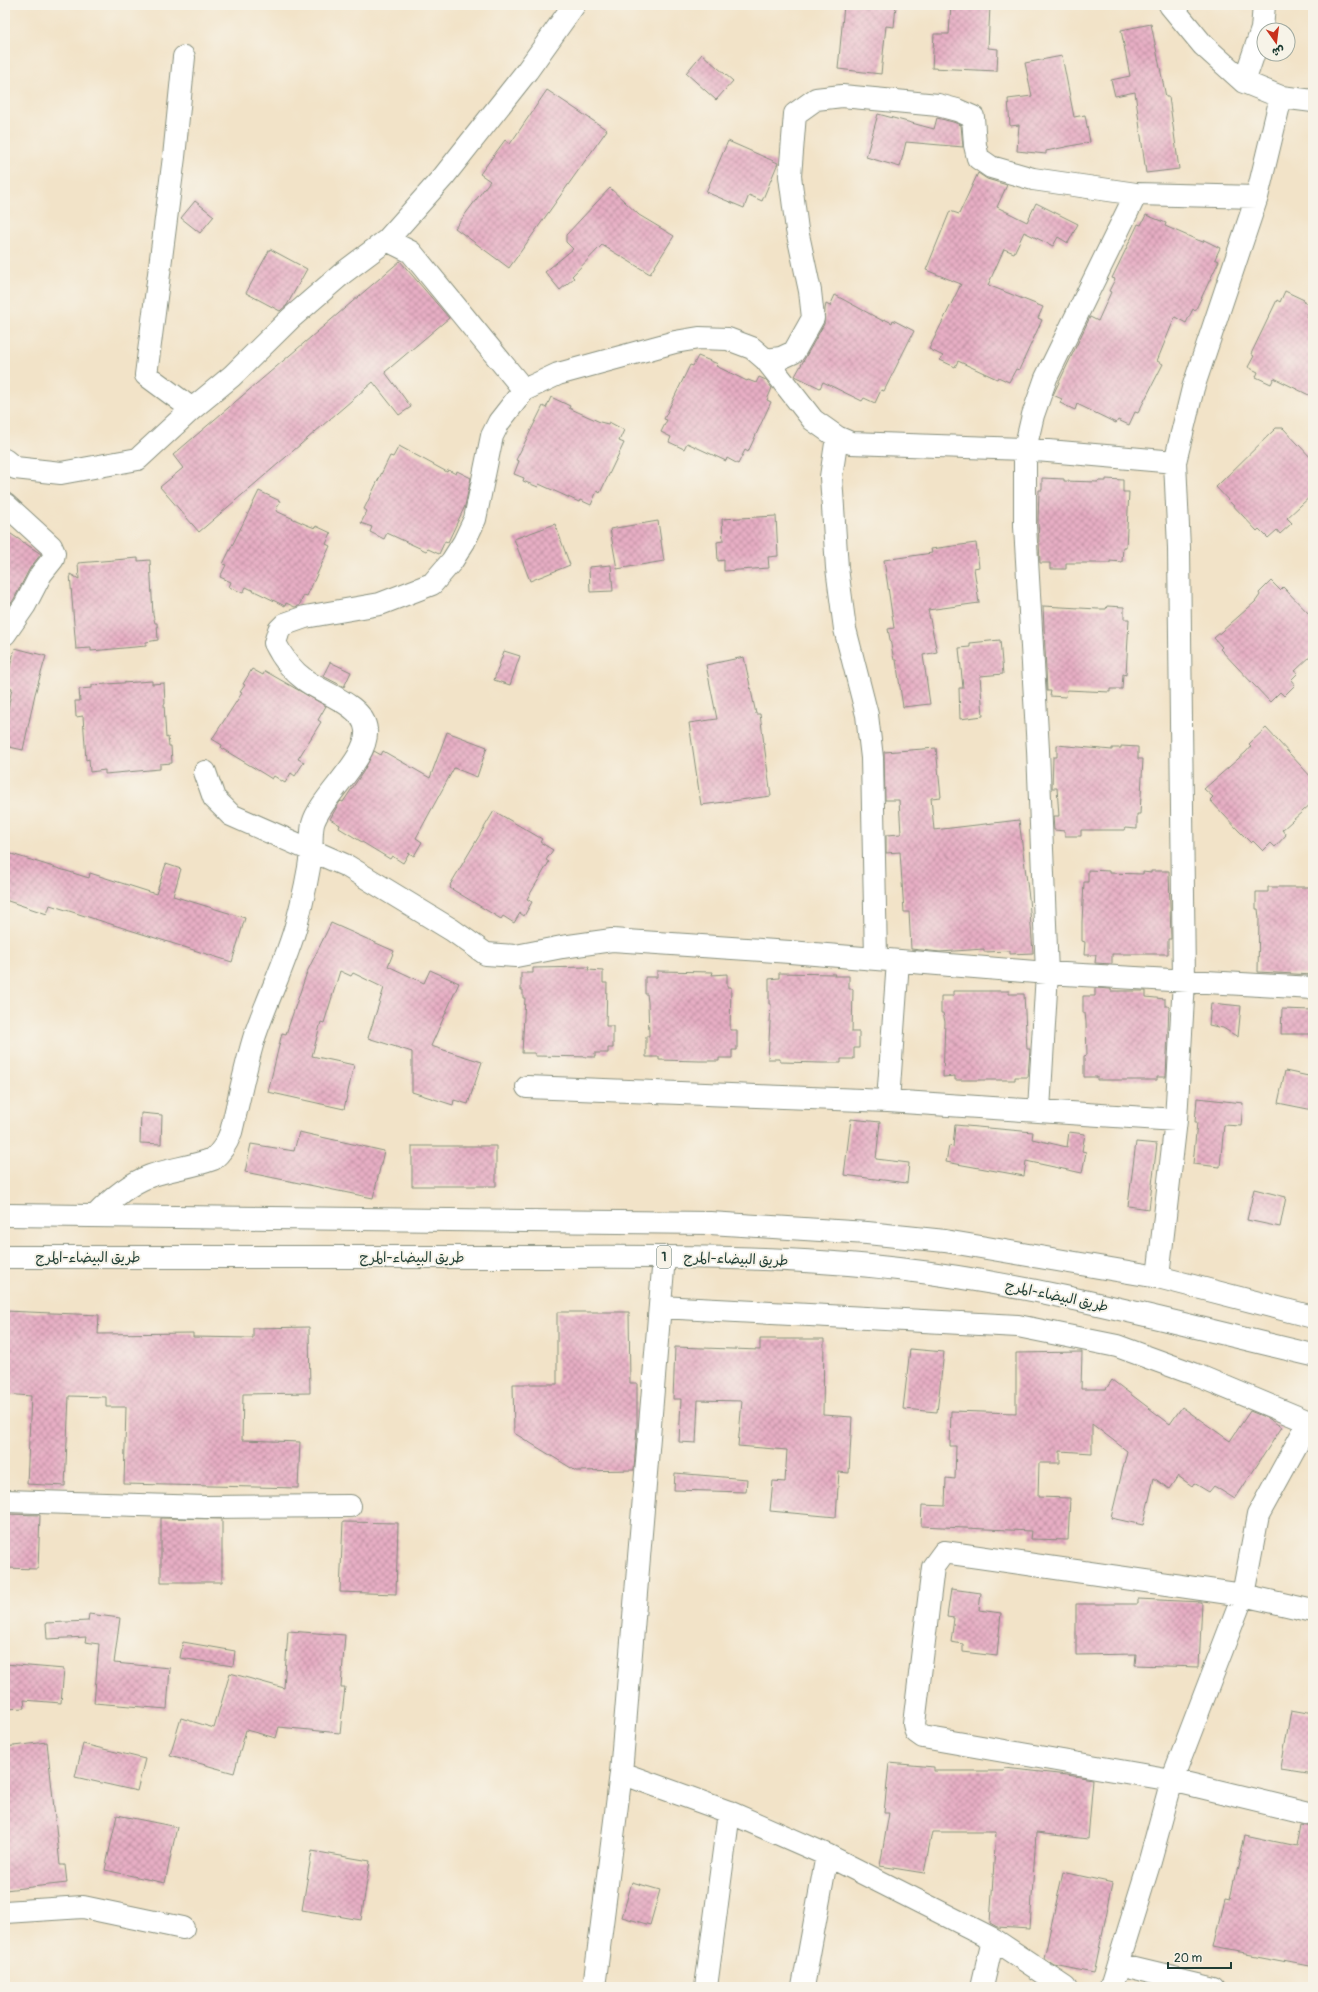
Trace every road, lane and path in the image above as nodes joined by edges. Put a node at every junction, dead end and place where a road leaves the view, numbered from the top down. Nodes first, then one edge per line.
1 (574, 5) edge
2 (1170, 5) edge
3 (1264, 5) edge
4 (184, 58) dead end
5 (1244, 82) junction
6 (1281, 97) junction
7 (1313, 101) edge
8 (1136, 194) junction
9 (1257, 197) junction
10 (387, 240) junction
11 (766, 360) junction
12 (524, 390) junction
13 (192, 409) junction
14 (837, 437) junction
15 (1025, 449) junction
16 (5, 460) edge
17 (1175, 462) junction
18 (5, 504) edge
19 (5, 634) edge
20 (205, 772) dead end
21 (311, 849) junction
22 (876, 959) junction
23 (898, 961) junction
24 (1047, 973) junction
25 (1184, 981) junction
26 (1313, 988) edge
27 (527, 1087) dead end
28 (888, 1101) junction
29 (1039, 1110) junction
30 (1176, 1120) junction
31 (5, 1214) edge
32 (95, 1216) junction
33 (5, 1257) edge
34 (664, 1257) junction
35 (1158, 1277) junction
36 (660, 1307) junction
37 (1313, 1317) edge
38 (1313, 1355) edge
39 (5, 1501) edge
40 (350, 1506) dead end
41 (1243, 1595) junction
42 (1313, 1611) edge
43 (621, 1773) junction
44 (1172, 1780) junction
45 (729, 1812) junction
46 (1313, 1814) edge
47 (827, 1855) junction
48 (5, 1912) edge
49 (183, 1928) dead end
50 (993, 1939) junction
51 (1118, 1964) junction
52 (594, 1987) edge
53 (706, 1987) edge
54 (803, 1987) edge
55 (982, 1987) edge
56 (1066, 1987) edge
57 (1111, 1987) edge
58 (1214, 1987) edge

1 - 10 main road
2 - 5 main road
3 - 5 main road
4 - 13 main road
5 - 6 main road
6 - 7 main road
6 - 9 main road
8 - 9 main road
8 - 11 main road
8 - 15 main road
9 - 17 main road
10 - 12 main road
10 - 13 main road
11 - 12 main road
11 - 14 main road
12 - 21 main road
13 - 16 main road
14 - 15 main road
14 - 22 main road
15 - 17 main road
15 - 24 main road
17 - 25 main road
18 - 19 main road
20 - 21 main road
21 - 22 main road
21 - 32 main road
22 - 23 main road
23 - 24 main road
23 - 28 main road
24 - 25 main road
24 - 29 main road
25 - 26 main road
25 - 30 main road
27 - 28 main road
28 - 29 main road
29 - 30 main road
30 - 35 main road
31 - 32 main road
32 - 35 main road
33 - 34 main road, طريق البيضاء-المرج / 1
34 - 36 main road
34 - 38 main road, طريق البيضاء-المرج / 1
35 - 37 main road
36 - 41 main road
36 - 43 main road
39 - 40 main road
41 - 42 main road
41 - 44 main road
41 - 44 main road
43 - 45 main road
43 - 52 main road
44 - 46 main road
44 - 51 main road
45 - 47 main road
45 - 53 main road
47 - 50 main road
47 - 54 main road
48 - 49 main road
50 - 55 main road
50 - 56 main road
51 - 57 main road
51 - 58 main road

